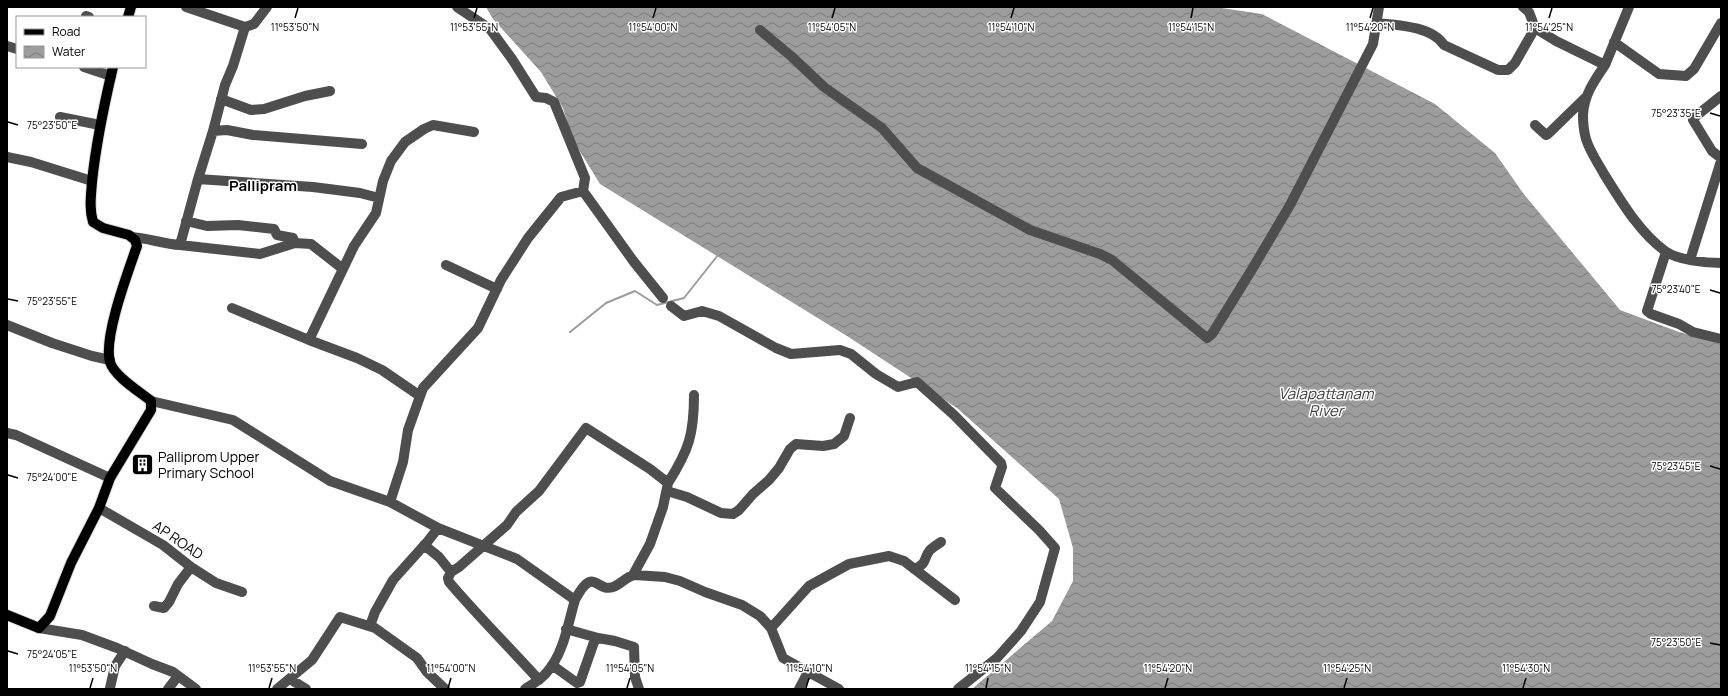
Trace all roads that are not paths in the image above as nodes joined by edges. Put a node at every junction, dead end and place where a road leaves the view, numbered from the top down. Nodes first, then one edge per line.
1 (186, 7) edge
2 (267, 7) edge
3 (457, 7) edge
4 (1379, 7) edge
5 (1523, 7) edge
6 (1629, 7) edge
7 (1377, 23) junction
8 (1721, 23) edge
9 (245, 27) junction
10 (1536, 28) junction
11 (760, 30) dead end
12 (1614, 42) junction
13 (1605, 65) junction
14 (91, 68) edge
15 (112, 71) edge
16 (330, 91) dead end
17 (1721, 96) edge
18 (1585, 98) junction
19 (221, 100) junction
20 (60, 117) dead end
21 (100, 125) junction
22 (1535, 125) dead end
23 (213, 131) junction
24 (474, 132) dead end
25 (362, 144) dead end
26 (7, 157) edge
27 (1721, 158) edge
28 (1721, 161) edge
29 (198, 179) junction
30 (92, 181) junction
31 (583, 191) junction
32 (379, 198) junction
33 (186, 221) junction
34 (131, 237) junction
35 (295, 243) junction
36 (180, 245) junction
37 (1666, 252) junction
38 (1690, 260) junction
39 (1721, 263) edge
40 (446, 265) dead end
41 (343, 269) junction
42 (497, 289) junction
43 (664, 298) dead end
44 (671, 306) dead end
45 (232, 308) dead end
46 (7, 326) edge
47 (1721, 339) edge
48 (309, 340) junction
49 (110, 360) junction
50 (694, 394) dead end
51 (420, 396) junction
52 (151, 401) junction
53 (850, 418) dead end
54 (7, 433) edge
55 (110, 478) junction
56 (667, 487) junction
57 (390, 502) junction
58 (99, 508) junction
59 (438, 528) junction
60 (941, 542) dead end
61 (424, 545) junction
62 (483, 546) junction
63 (191, 567) junction
64 (914, 570) junction
65 (451, 572) junction
66 (633, 575) junction
67 (242, 592) dead end
68 (575, 600) junction
69 (955, 600) dead end
70 (154, 606) dead end
71 (7, 615) edge
72 (370, 626) junction
73 (39, 628) junction
74 (771, 628) junction
75 (566, 629) junction
76 (598, 638) junction
77 (125, 651) junction
78 (552, 665) junction
79 (808, 672) junction
80 (178, 676) junction
81 (290, 679) junction
82 (539, 680) junction
83 (110, 688) edge
84 (168, 689) edge
85 (196, 689) edge
86 (277, 689) edge
87 (306, 689) edge
88 (445, 689) edge
89 (524, 689) edge
90 (639, 689) edge
91 (799, 689) edge
92 (839, 689) edge
93 (958, 689) edge

1 - 9 street
2 - 9 street
3 - 31 street
4 - 7 street
5 - 10 street
6 - 12 street
7 - 10 street
7 - 11 street
8 - 12 street
9 - 19 street
10 - 13 street
12 - 13 street
13 - 18 street
14 - 15 street
15 - 21 main road
16 - 19 street
17 - 27 street
18 - 22 street
18 - 37 street
19 - 23 street
20 - 21 street
21 - 30 main road
23 - 25 street
23 - 29 street
24 - 32 street
26 - 30 street
28 - 38 street
29 - 32 street
29 - 33 street
30 - 34 main road
31 - 42 street
31 - 43 street
32 - 41 street
33 - 35 street
33 - 36 street
34 - 36 street
34 - 49 main road
35 - 36 street
35 - 41 street
37 - 38 street
37 - 47 street
38 - 39 street
40 - 42 street
41 - 48 street
42 - 51 street
44 - 93 street
45 - 48 street
46 - 49 street
48 - 51 street
49 - 52 main road
50 - 56 street
51 - 57 street
52 - 55 main road
52 - 57 street
53 - 56 street
54 - 55 street
55 - 58 main road
56 - 62 street
56 - 66 street
57 - 59 street
58 - 63 street, AP ROAD
58 - 73 main road
59 - 61 street
59 - 62 street
60 - 64 street
61 - 65 street
61 - 72 street
62 - 65 street
62 - 68 street
63 - 67 street, AP ROAD
63 - 70 street
64 - 69 street
64 - 74 street
65 - 82 street
66 - 68 street
66 - 74 street
68 - 75 street
71 - 73 main road
72 - 81 street
72 - 88 street
73 - 77 street
74 - 79 street
75 - 76 street
75 - 78 street
76 - 78 street
76 - 90 street
77 - 80 street
77 - 83 street
78 - 82 street
79 - 91 street
79 - 92 street
80 - 84 street
80 - 85 street
81 - 86 street
81 - 87 street
82 - 89 street

